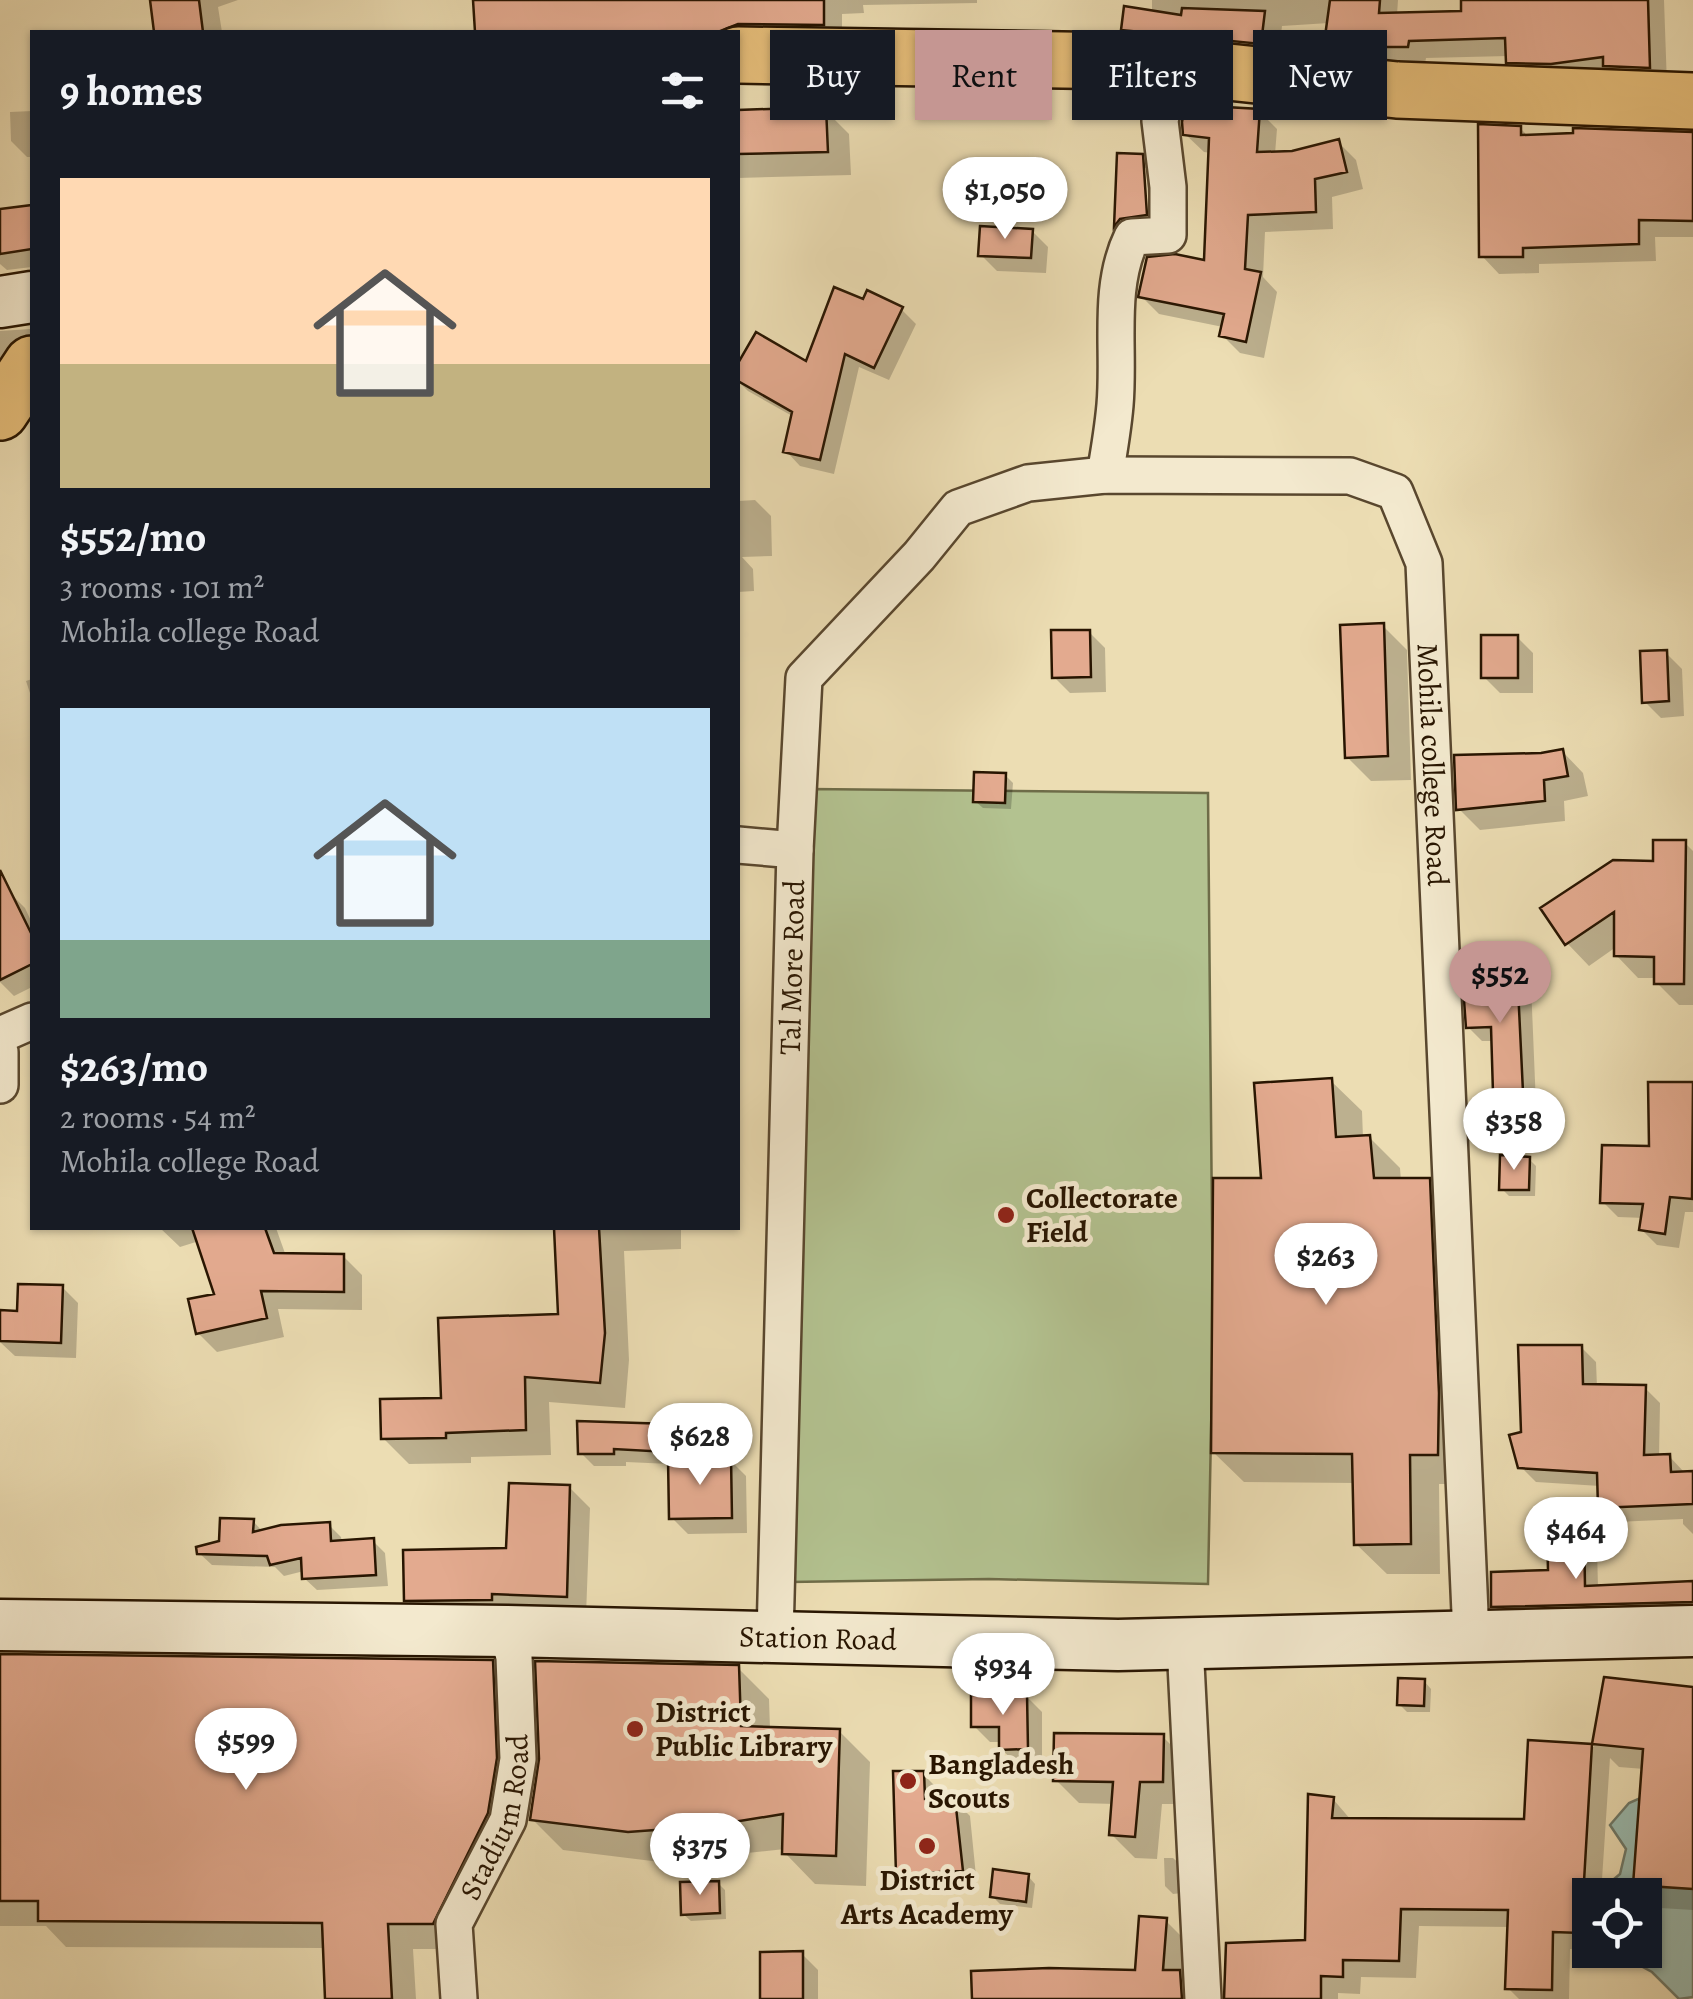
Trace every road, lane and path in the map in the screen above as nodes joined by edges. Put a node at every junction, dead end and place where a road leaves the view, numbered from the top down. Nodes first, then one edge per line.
1 (740, 55) edge
2 (1072, 60) edge
3 (1233, 74) edge
4 (1693, 100) edge
5 (1160, 120) edge
6 (30, 297) edge
7 (0, 302) edge
8 (30, 367) edge
9 (0, 412) edge
10 (1105, 474) junction
11 (740, 845) edge
12 (795, 850) junction
13 (30, 1021) edge
14 (0, 1035) edge
15 (0, 1052) edge
16 (0, 1085) edge
17 (0, 1626) edge
18 (506, 1631) junction
19 (1693, 1631) edge
20 (1471, 1636) junction
21 (776, 1637) junction
22 (1185, 1644) junction
23 (459, 1999) edge
24 (1202, 1999) edge

1 - 2 main road
3 - 4 main road
5 - 10 street
6 - 7 main road
8 - 9 main road
10 - 12 street, Tal More Road
10 - 20 street, Mohila college Road
11 - 12 street
12 - 21 street, Tal More Road
13 - 14 street
15 - 16 street
17 - 18 main road, Station Road
18 - 21 main road, Station Road
18 - 23 street, Stadium Road
19 - 20 main road, Station Road
20 - 22 main road, Station Road
21 - 22 main road, Station Road
22 - 24 street

